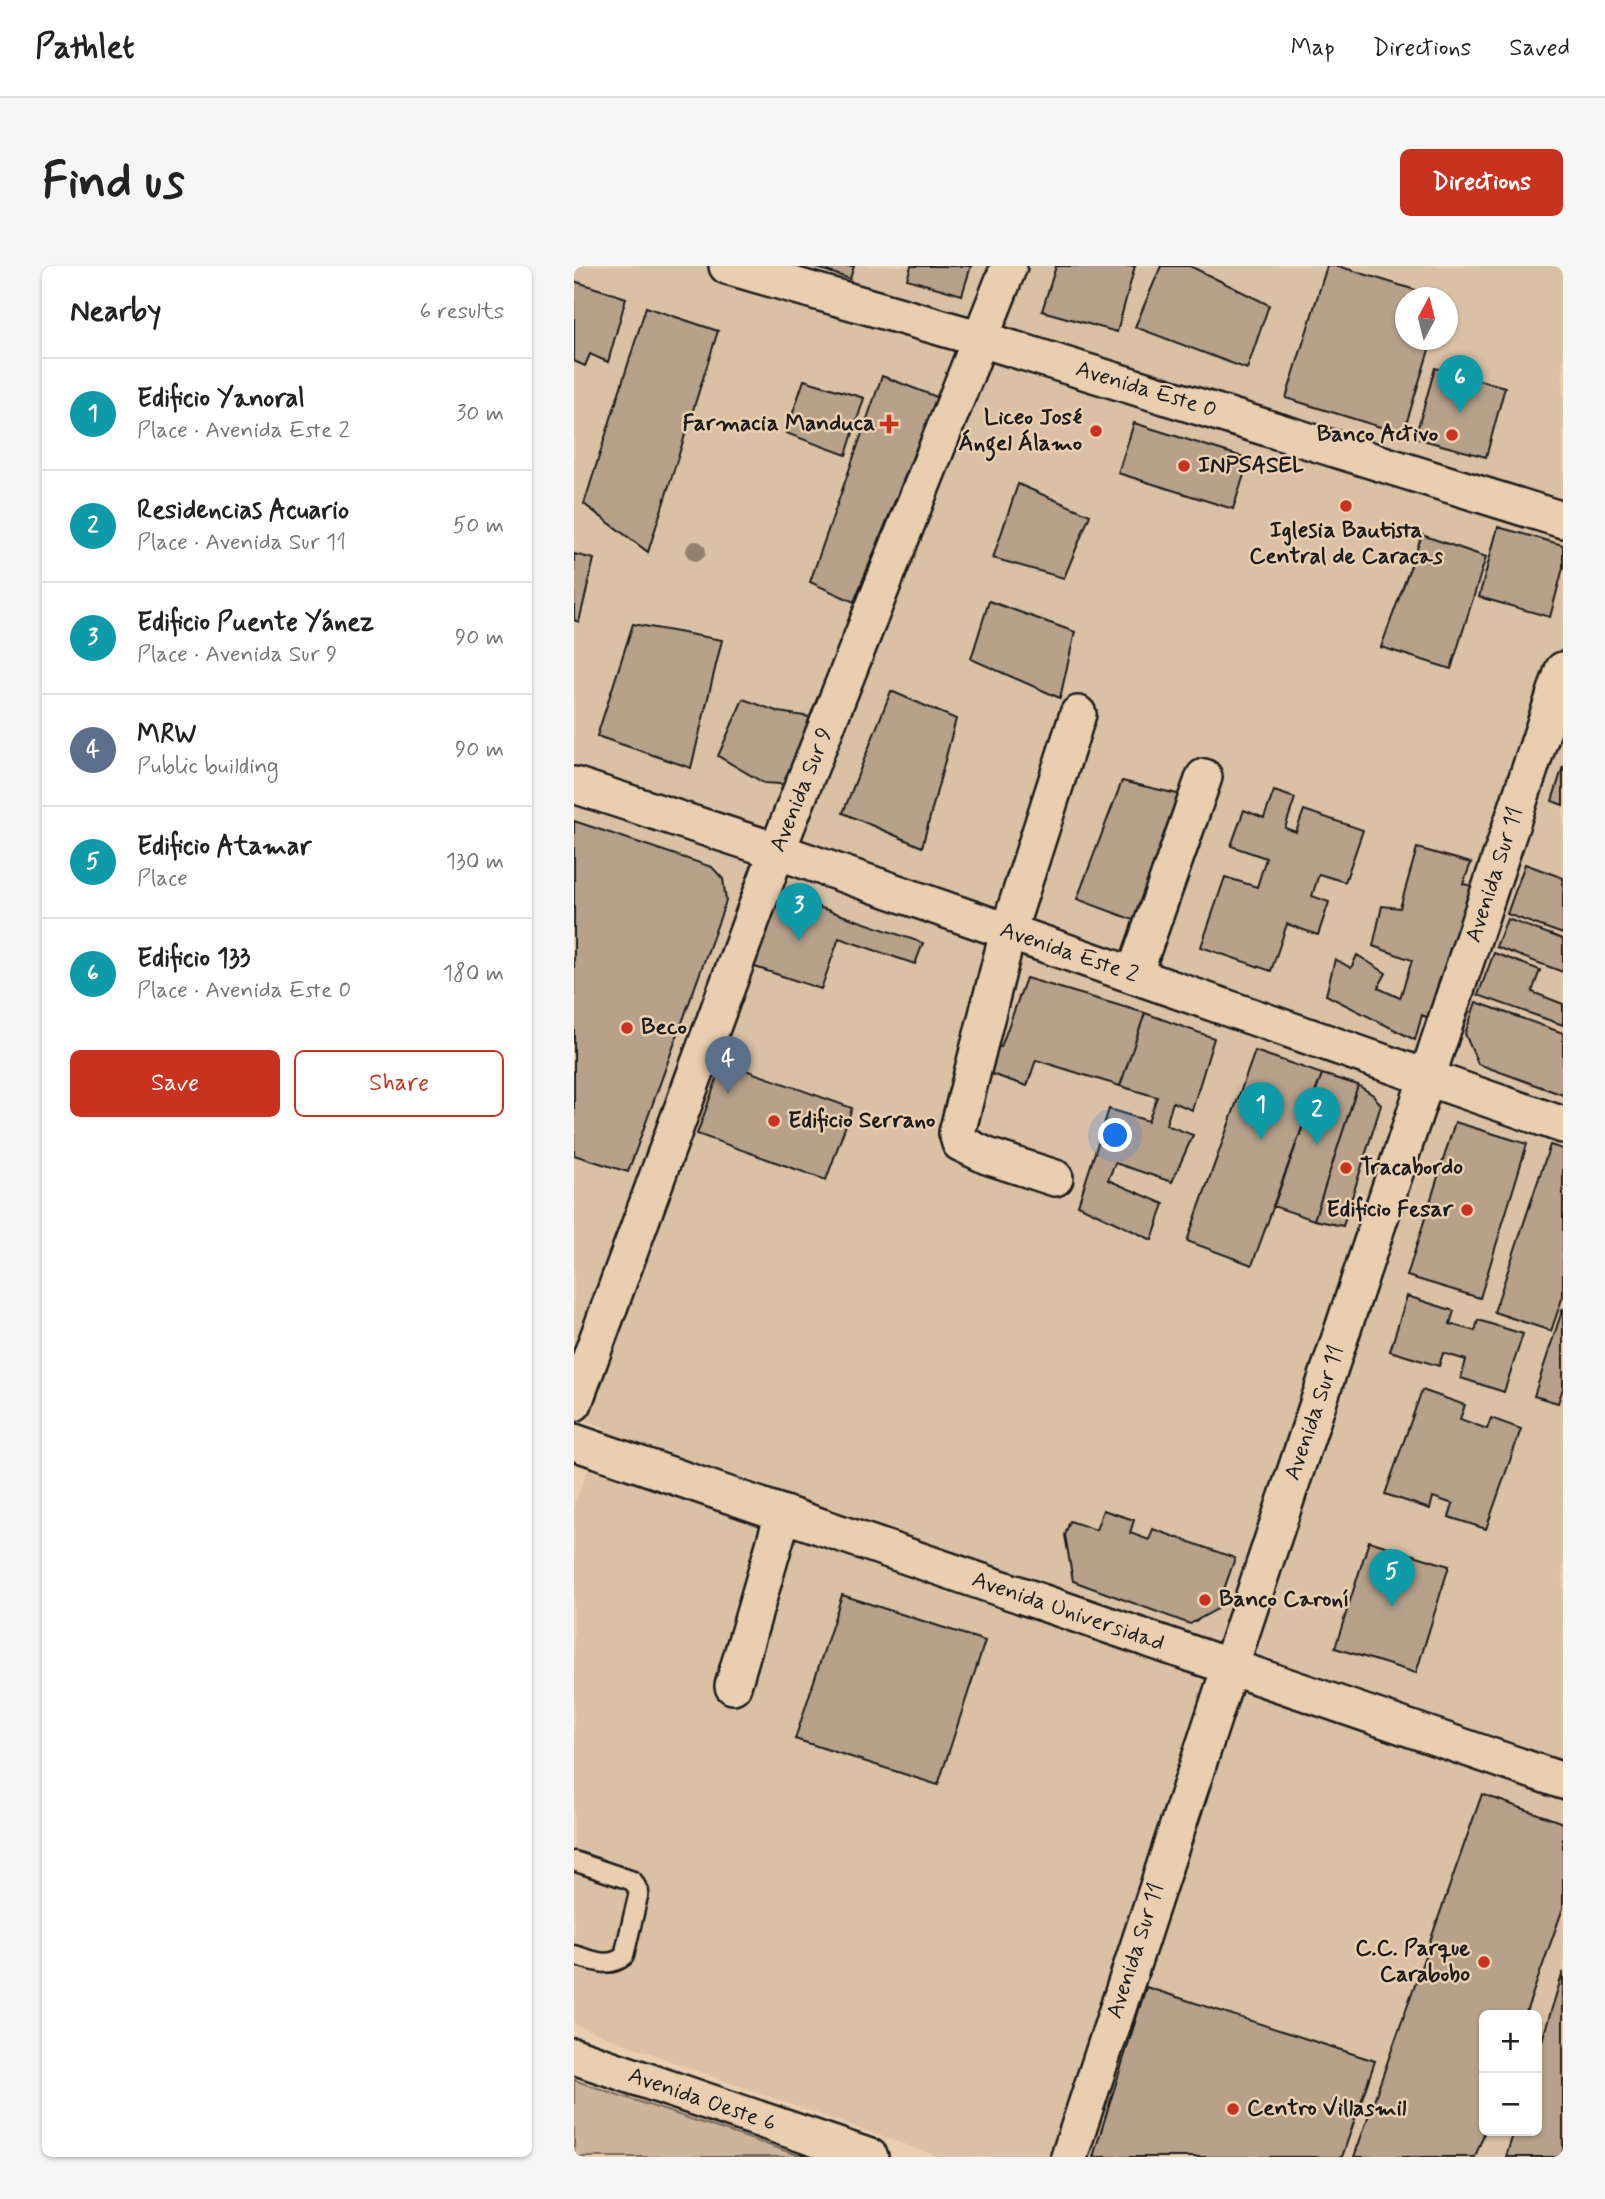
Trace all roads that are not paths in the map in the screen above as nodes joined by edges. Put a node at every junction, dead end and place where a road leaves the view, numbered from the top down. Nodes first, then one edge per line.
1 (727, 266) edge
2 (1009, 266) edge
3 (982, 339) junction
4 (1563, 520) edge
5 (1563, 670) edge
6 (1078, 714) dead end
7 (1204, 778) dead end
8 (574, 785) edge
9 (777, 851) junction
10 (1008, 932) junction
11 (1134, 975) junction
12 (1428, 1077) junction
13 (1563, 1125) edge
14 (1055, 1178) dead end
15 (574, 1403) edge
16 (574, 1442) edge
17 (783, 1514) junction
18 (1230, 1667) junction
19 (733, 1686) dead end
20 (1563, 1781) edge
21 (574, 1861) edge
22 (574, 1955) edge
23 (574, 2056) edge
24 (870, 2157) edge
25 (1069, 2157) edge

1 - 3 street, Avenida Este 0
2 - 3 street, Avenida Sur 9
3 - 4 street, Avenida Este 0
3 - 9 street, Avenida Sur 9
5 - 12 street, Avenida Sur 11
6 - 10 street
7 - 11 street
8 - 9 street, Avenida Este 2
9 - 10 street, Avenida Este 2
9 - 15 street, Avenida Sur 9
10 - 11 street, Avenida Este 2
10 - 14 street
11 - 12 street, Avenida Este 2
12 - 13 street, Avenida Este 2
12 - 18 street, Avenida Sur 11
16 - 17 street, Avenida Universidad
17 - 18 street, Avenida Universidad
17 - 19 street
18 - 20 street, Avenida Universidad
18 - 25 street, Avenida Sur 11
21 - 22 lane
23 - 24 street, Avenida Oeste 6

